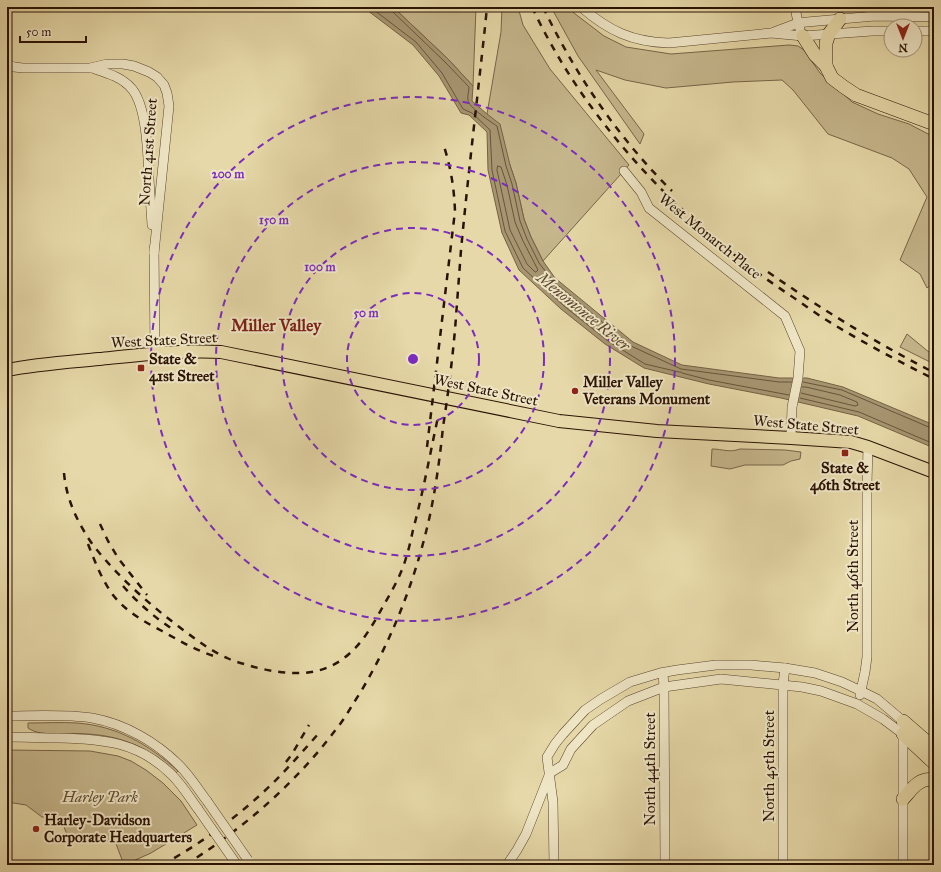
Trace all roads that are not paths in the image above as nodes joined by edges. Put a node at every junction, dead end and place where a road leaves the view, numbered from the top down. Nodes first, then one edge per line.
1 (581, 7) edge
2 (795, 7) edge
3 (934, 17) edge
4 (840, 19) junction
5 (798, 23) junction
6 (883, 31) edge
7 (923, 31) edge
8 (934, 31) edge
9 (771, 33) junction
10 (829, 34) junction
11 (803, 36) junction
12 (7, 64) edge
13 (826, 66) junction
14 (90, 68) junction
15 (934, 124) edge
16 (624, 171) dead end
17 (154, 253) junction
18 (155, 354) junction
19 (7, 370) edge
20 (791, 438) junction
21 (868, 447) junction
22 (934, 472) edge
23 (785, 668) junction
24 (663, 673) junction
25 (783, 684) junction
26 (664, 687) junction
27 (862, 690) junction
28 (857, 704) junction
29 (7, 716) edge
30 (903, 721) junction
31 (903, 734) junction
32 (7, 737) edge
33 (934, 748) edge
34 (934, 763) edge
35 (550, 773) junction
36 (934, 780) edge
37 (903, 799) junction
38 (250, 863) edge
39 (237, 865) edge
40 (507, 865) edge
41 (554, 865) edge
42 (665, 865) edge
43 (782, 865) edge
44 (903, 865) edge

1 - 9 street
2 - 5 street
3 - 4 street
4 - 5 street
4 - 10 highway
5 - 9 street
5 - 11 street
6 - 10 street
7 - 8 street
9 - 11 street
10 - 11 street
10 - 13 highway
11 - 13 highway
12 - 14 street
13 - 15 highway
14 - 17 street, North 41st Street
14 - 17 street, North 41st Street
16 - 20 street, West Monarch Place
17 - 18 street, North 41st Street
18 - 19 main road, West State Street
18 - 20 main road, West State Street
20 - 21 main road, West State Street
21 - 22 main road, West State Street
21 - 27 street, North 46th Street
23 - 24 street
23 - 25 street, North 45th Street
23 - 27 street
24 - 26 street, North 44th Street
24 - 35 street
25 - 26 street
25 - 28 street
25 - 43 street, North 45th Street
26 - 35 street
26 - 42 street, North 44th Street
27 - 28 street, North 46th Street
27 - 30 street
28 - 31 street
29 - 38 street, bridge
30 - 31 street
30 - 33 highway
31 - 34 highway
31 - 37 street
32 - 39 street, bridge
35 - 40 street
35 - 41 street
36 - 37 highway
37 - 44 street

